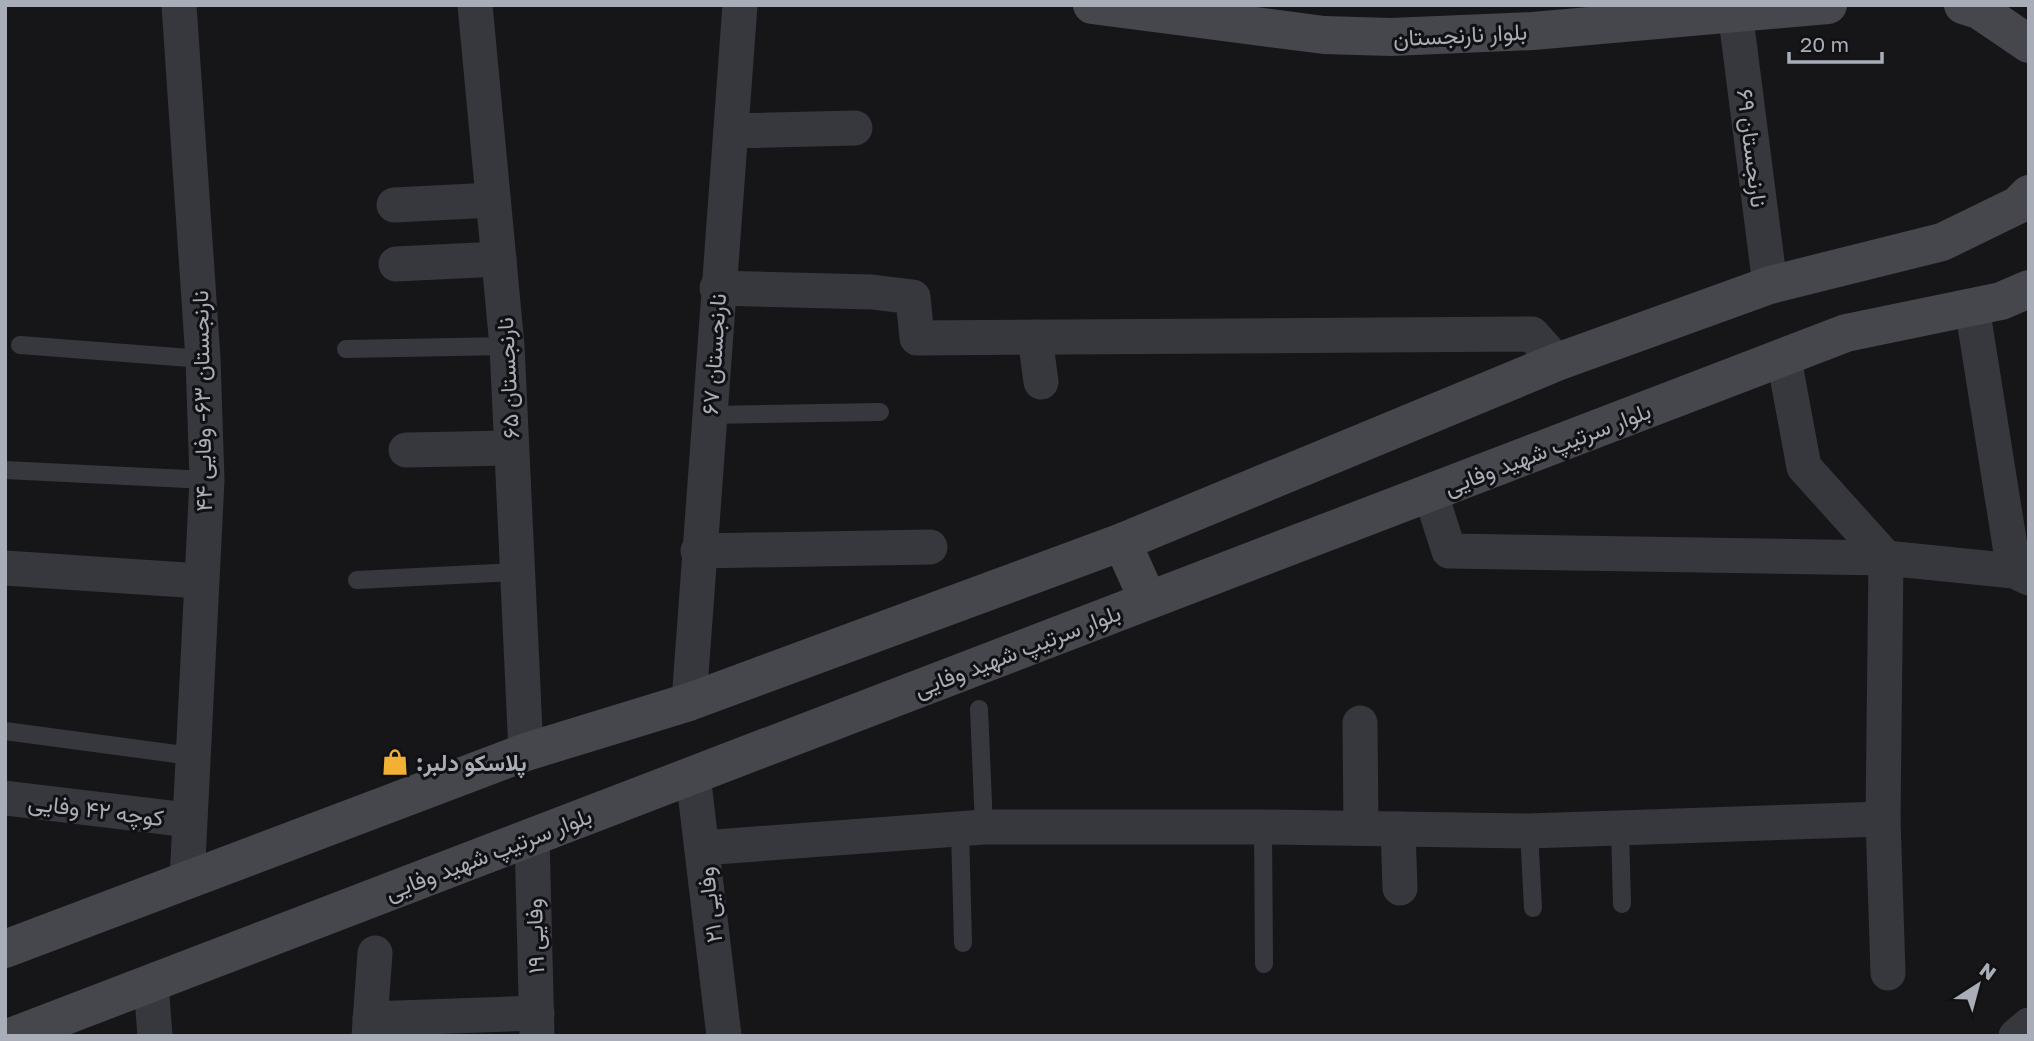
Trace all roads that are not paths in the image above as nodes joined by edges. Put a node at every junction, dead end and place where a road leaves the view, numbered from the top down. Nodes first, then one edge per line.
1 (179, 5) edge
2 (475, 5) edge
3 (740, 5) edge
4 (1092, 5) edge
5 (1829, 5) edge
6 (1963, 5) edge
7 (2025, 5) edge
8 (1735, 11) junction
9 (2028, 45) edge
10 (855, 128) dead end
11 (731, 131) junction
12 (2025, 193) edge
13 (493, 200) junction
14 (394, 205) dead end
15 (499, 259) junction
16 (396, 264) dead end
17 (1770, 285) junction
18 (717, 288) junction
19 (2029, 289) edge
20 (1972, 307) junction
21 (1035, 337) junction
22 (20, 345) dead end
23 (507, 346) junction
24 (346, 349) dead end
25 (203, 359) junction
26 (1784, 359) junction
27 (1558, 362) junction
28 (1041, 382) dead end
29 (880, 412) dead end
30 (709, 415) junction
31 (511, 449) junction
32 (406, 450) dead end
33 (5, 470) edge
34 (207, 480) junction
35 (1430, 492) junction
36 (1122, 542) junction
37 (930, 547) dead end
38 (698, 551) junction
39 (1886, 558) junction
40 (5, 568) edge
41 (517, 572) junction
42 (2021, 575) edge
43 (357, 580) dead end
44 (200, 581) junction
45 (1148, 600) junction
46 (689, 702) junction
47 (979, 709) dead end
48 (1360, 723) dead end
49 (5, 731) edge
50 (526, 752) junction
51 (191, 756) junction
52 (693, 775) junction
53 (5, 798) edge
54 (1883, 819) junction
55 (188, 820) junction
56 (1263, 827) junction
57 (1361, 828) junction
58 (972, 829) junction
59 (1398, 829) junction
60 (1620, 829) junction
61 (1529, 831) junction
62 (532, 837) junction
63 (702, 848) junction
64 (187, 881) junction
65 (1400, 888) dead end
66 (1622, 904) dead end
67 (1533, 908) dead end
68 (963, 943) dead end
69 (5, 949) edge
70 (375, 953) dead end
71 (1264, 964) dead end
72 (1888, 973) dead end
73 (151, 983) junction
74 (537, 1024) edge
75 (2029, 1025) edge
76 (472, 1026) edge
77 (369, 1028) edge
78 (13, 1036) edge
79 (155, 1036) edge
80 (724, 1036) edge
81 (2016, 1036) edge

1 - 25 street, نارنجستان ۶۳- وفایی ۴۴
2 - 13 street, نارنجستان ۶۵
3 - 11 street, نارنجستان ۶۷
4 - 8 main road, بلوار نارنجستان
5 - 8 main road, بلوار نارنجستان
6 - 9 main road
7 - 9 main road
8 - 17 street, نارنجستان ۶۹
10 - 11 street
11 - 18 street, نارنجستان ۶۷
12 - 17 main road
13 - 14 street
13 - 15 street, نارنجستان ۶۵
15 - 16 street
15 - 23 street, نارنجستان ۶۵
17 - 27 main road
18 - 21 street
18 - 30 street, نارنجستان ۶۷
19 - 20 main road, بلوار سرتیپ شهید وفایی
20 - 26 main road, بلوار سرتیپ شهید وفایی
20 - 42 street
21 - 27 street
21 - 28 street
22 - 25 lane
23 - 24 lane
23 - 31 street, نارنجستان ۶۵
25 - 34 street, نارنجستان ۶۳- وفایی ۴۴
26 - 35 main road, بلوار سرتیپ شهید وفایی
26 - 39 street
27 - 36 main road
29 - 30 lane
30 - 38 street, نارنجستان ۶۷
31 - 32 street
31 - 41 street, نارنجستان ۶۵
33 - 34 lane
34 - 44 street, نارنجستان ۶۳- وفایی ۴۴
35 - 39 street
35 - 45 main road, بلوار سرتیپ شهید وفایی
36 - 45 main road
36 - 46 main road
37 - 38 street
38 - 46 street, نارنجستان ۶۷
39 - 42 street
39 - 54 street
40 - 44 street
41 - 43 lane
41 - 50 street, نارنجستان ۶۵
44 - 51 street, نارنجستان ۶۳- وفایی ۴۴
45 - 52 main road, بلوار سرتیپ شهید وفایی
46 - 50 main road
47 - 58 lane
48 - 57 street
49 - 51 lane
50 - 64 main road
51 - 55 street, نارنجستان ۶۳- وفایی ۴۴
52 - 62 main road, بلوار سرتیپ شهید وفایی
52 - 63 street, وفایی ۲۱
53 - 55 street, کوچه ۴۲ وفایی
54 - 60 street
54 - 72 street
55 - 64 street, نارنجستان ۶۳- وفایی ۴۴
56 - 57 street
56 - 58 street
56 - 71 lane
57 - 59 street
58 - 63 street
58 - 68 lane
59 - 61 street
59 - 65 street
60 - 61 street
60 - 66 lane
61 - 67 lane
62 - 73 main road, بلوار سرتیپ شهید وفایی
62 - 74 street, وفایی ۱۹
63 - 80 street, وفایی ۲۱
64 - 69 main road
70 - 77 street
73 - 78 main road, بلوار سرتیپ شهید وفایی
73 - 79 street
74 - 76 street
75 - 81 street
76 - 77 street

